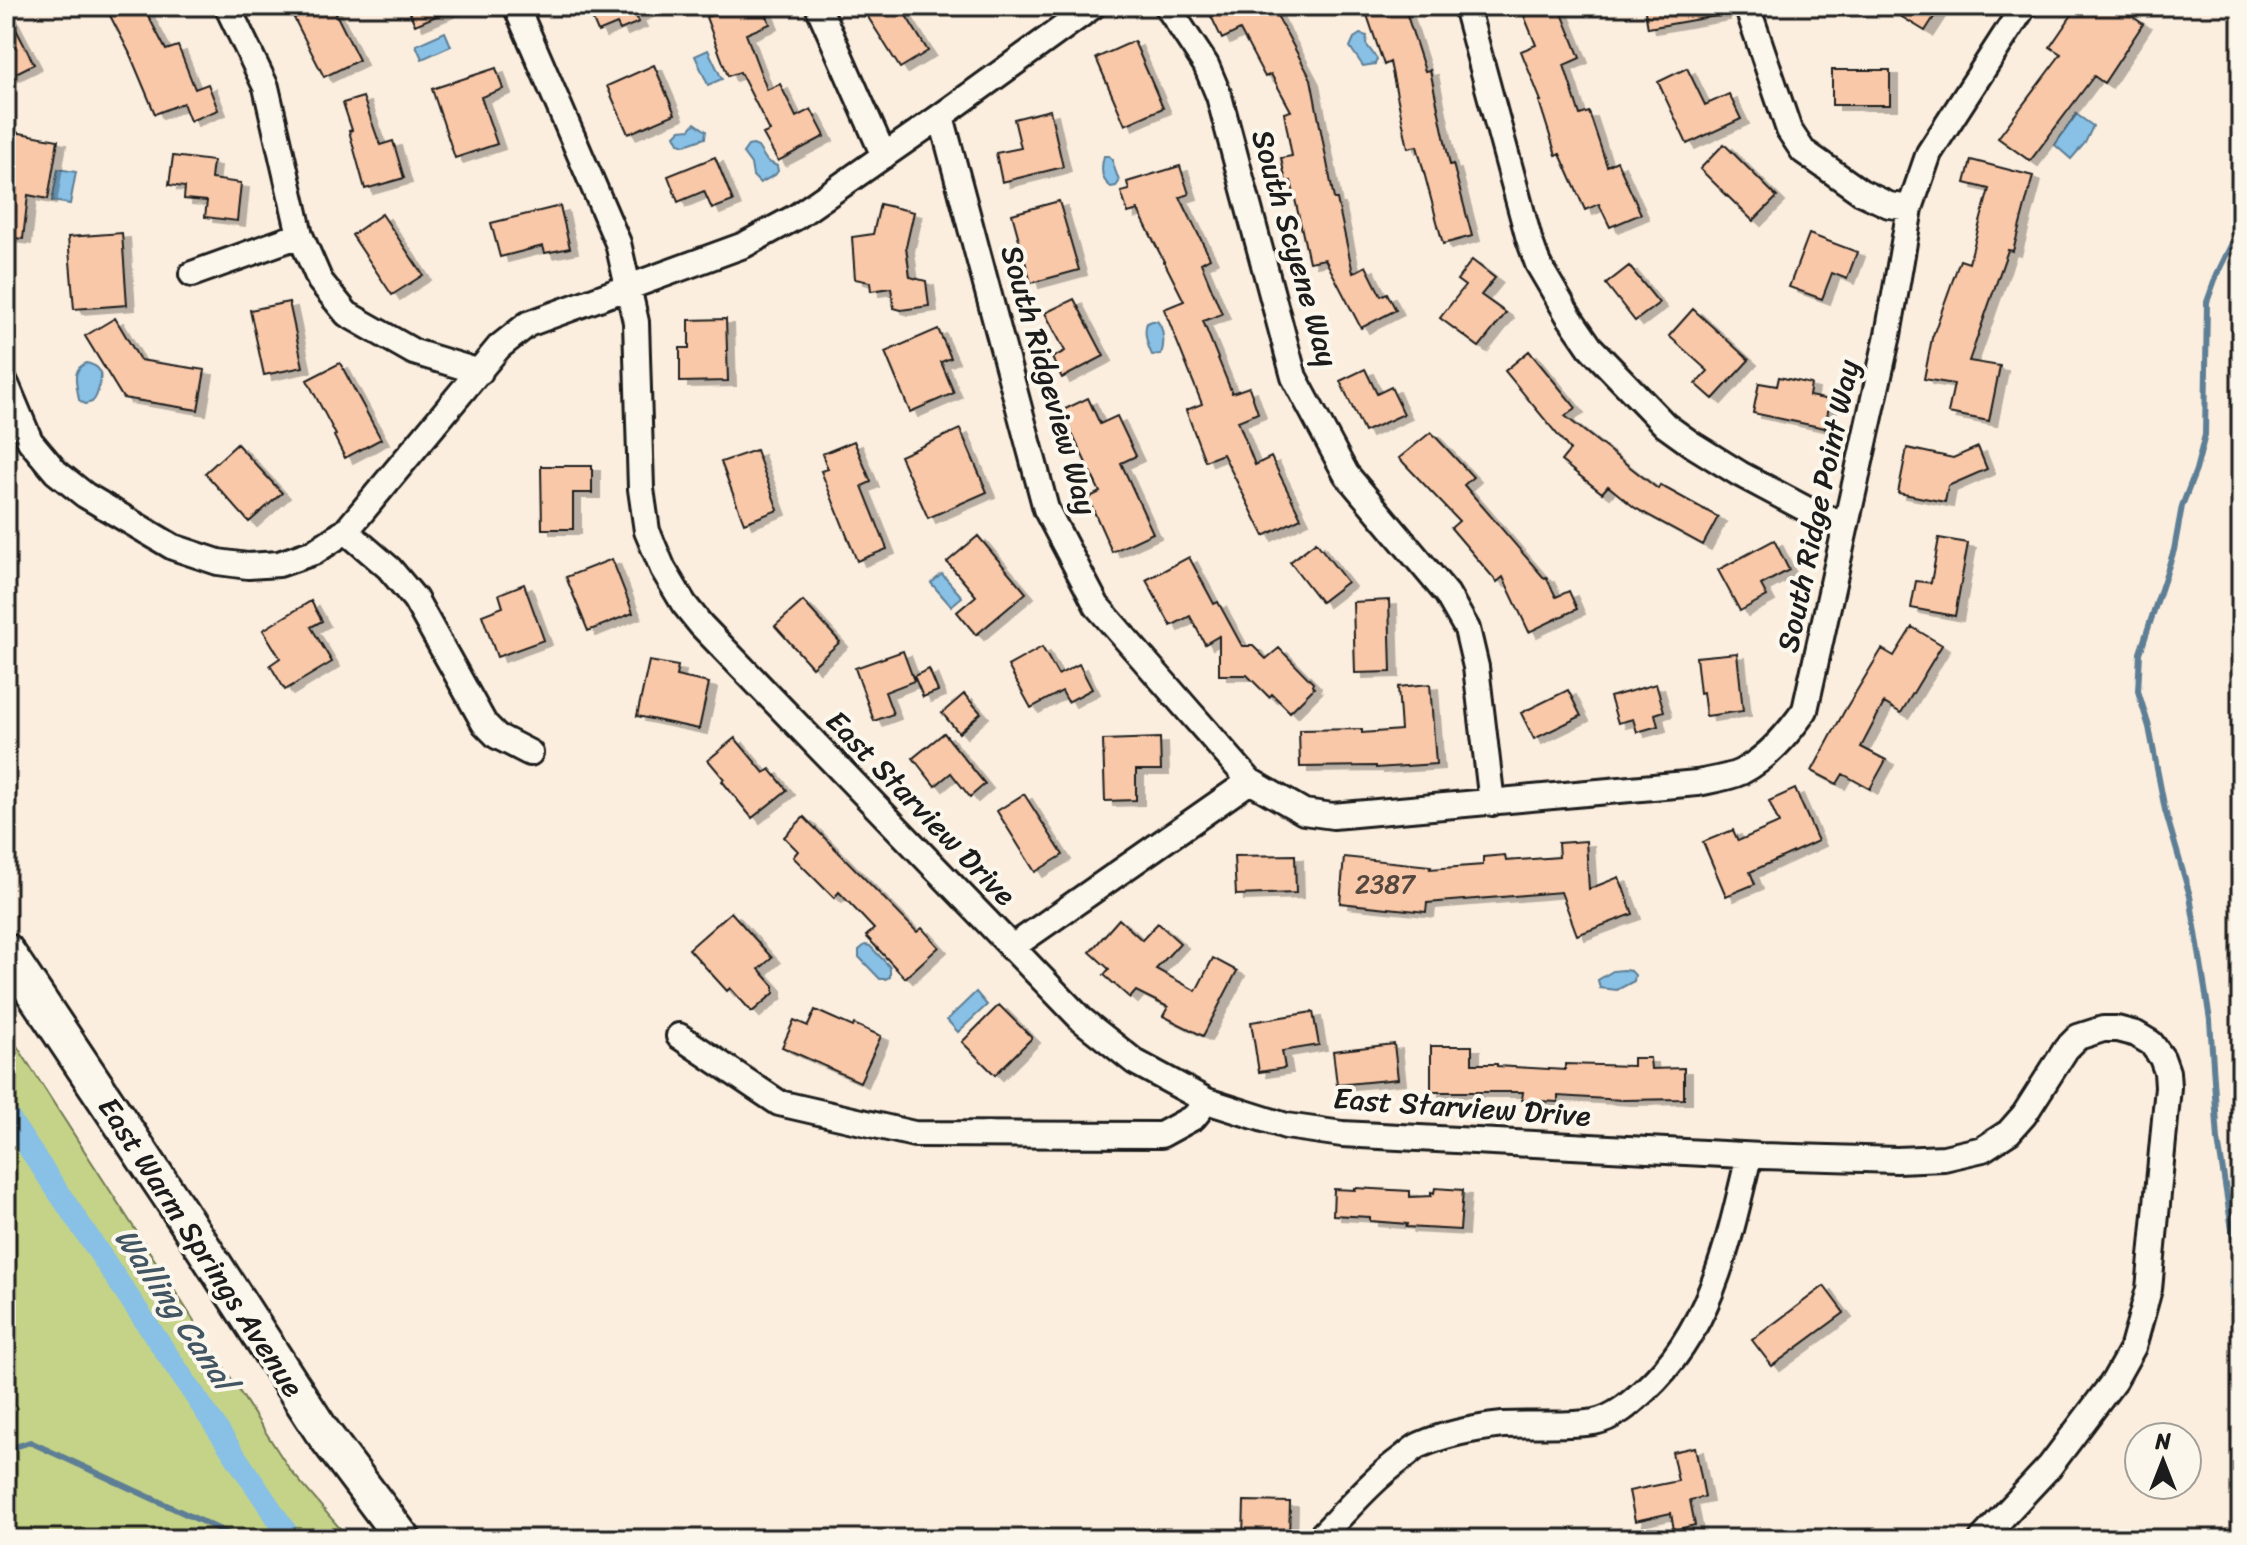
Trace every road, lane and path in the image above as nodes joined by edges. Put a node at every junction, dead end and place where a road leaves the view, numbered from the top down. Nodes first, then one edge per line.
1 (227, 6) edge
2 (516, 6) edge
3 (818, 6) edge
4 (1093, 6) edge
5 (1167, 6) edge
6 (1466, 6) edge
7 (1747, 6) edge
8 (2024, 6) edge
9 (941, 116) junction
10 (884, 156) junction
11 (1910, 208) junction
12 (300, 235) junction
13 (192, 274) dead end
14 (628, 289) junction
15 (480, 372) junction
16 (6, 384) edge
17 (1845, 523) junction
18 (346, 531) junction
19 (530, 753) dead end
20 (1250, 781) junction
21 (1492, 803) junction
22 (1011, 948) junction
23 (6, 951) edge
24 (679, 1036) dead end
25 (1207, 1101) junction
26 (1749, 1156) junction
27 (1322, 1535) dead end
28 (403, 1539) edge
29 (1982, 1539) edge

1 - 12 street
2 - 14 street, East Starview Drive
3 - 10 street
4 - 9 street
5 - 21 street, South Scyene Way
6 - 17 street
7 - 11 street
8 - 11 street, South Ridge Point Way
9 - 10 street
9 - 20 street, South Ridgeview Way
10 - 14 street
11 - 17 street, South Ridge Point Way
12 - 13 street
12 - 15 street
14 - 15 street
14 - 22 street, East Starview Drive
15 - 18 street
16 - 18 street
17 - 21 street, South Ridge Point Way
18 - 19 street
20 - 21 street, South Ridgeview Way
20 - 22 street
22 - 25 street, East Starview Drive
23 - 28 street, East Warm Springs Avenue
24 - 25 street
25 - 26 street, East Starview Drive
26 - 27 street
26 - 29 street, East Starview Drive

